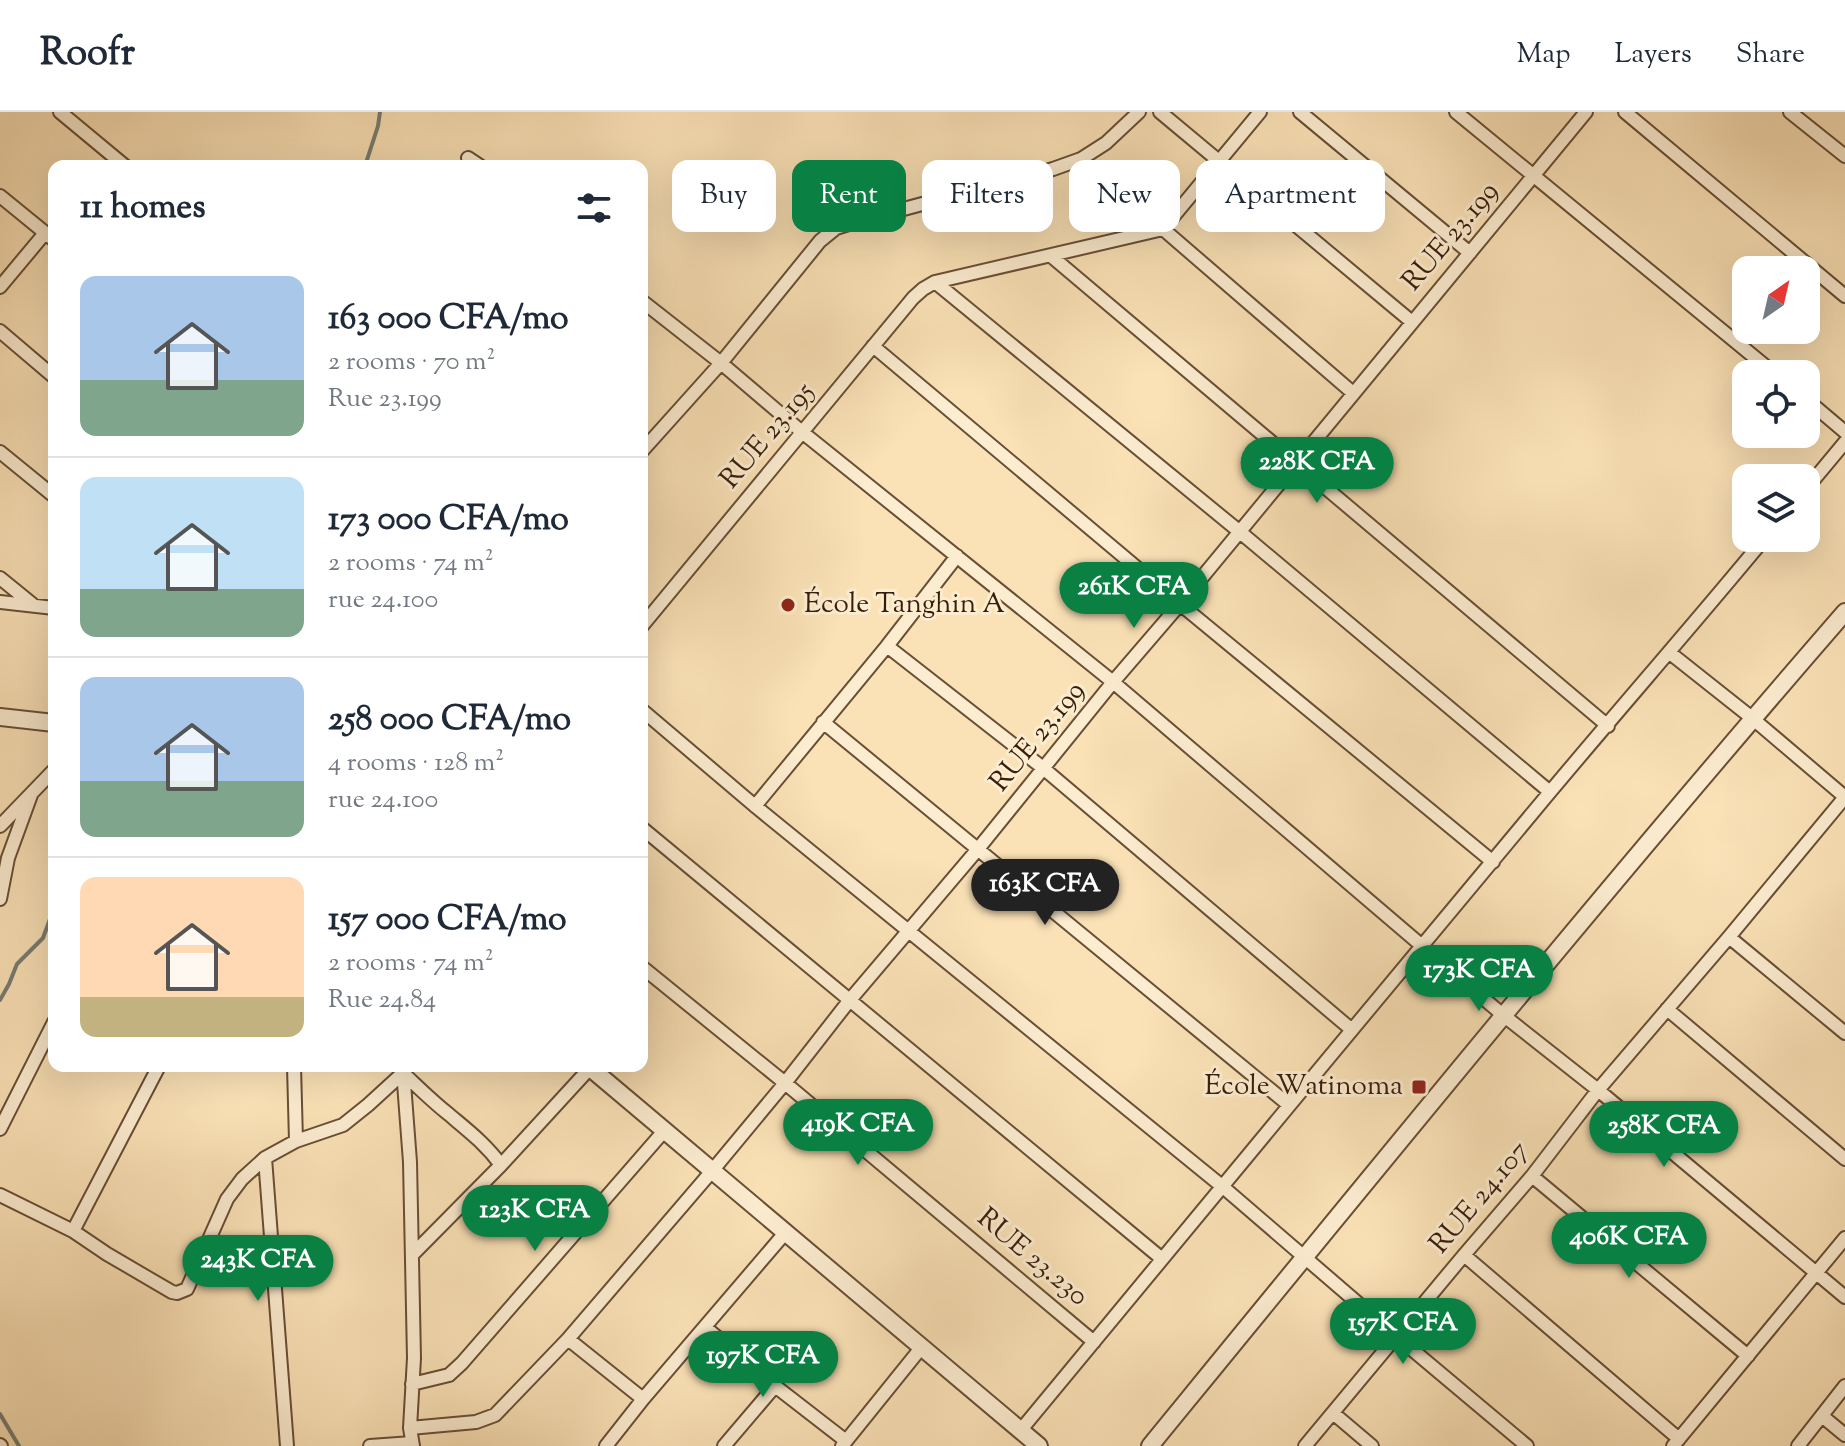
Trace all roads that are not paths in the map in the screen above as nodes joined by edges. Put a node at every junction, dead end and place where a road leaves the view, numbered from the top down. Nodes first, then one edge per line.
1 (60, 112) edge
2 (1139, 112) edge
3 (1160, 112) edge
4 (1260, 112) edge
5 (1300, 112) edge
6 (1456, 112) edge
7 (1586, 112) edge
8 (1625, 112) edge
9 (1790, 112) edge
10 (1845, 156) edge
11 (468, 158) dead end
12 (118, 160) edge
13 (471, 160) edge
14 (1217, 160) edge
15 (1221, 160) edge
16 (1533, 176) junction
17 (1196, 190) edge
18 (0, 196) edge
19 (1180, 209) edge
20 (1151, 232) edge
21 (1166, 232) edge
22 (1303, 232) edge
23 (48, 235) edge
24 (48, 237) edge
25 (1470, 253) junction
26 (1051, 256) junction
27 (935, 282) junction
28 (0, 287) edge
29 (1845, 296) edge
30 (648, 306) edge
31 (1412, 322) junction
32 (0, 331) edge
33 (873, 346) junction
34 (1758, 360) edge
35 (721, 363) junction
36 (48, 372) edge
37 (1353, 393) junction
38 (1820, 411) edge
39 (802, 432) junction
40 (1845, 432) edge
41 (1845, 442) edge
42 (648, 444) edge
43 (0, 452) edge
44 (1296, 464) junction
45 (1820, 472) edge
46 (48, 491) edge
47 (1240, 532) junction
48 (1753, 552) edge
49 (957, 556) junction
50 (0, 578) edge
51 (0, 602) edge
52 (1180, 604) junction
53 (33, 605) junction
54 (48, 607) edge
55 (1845, 612) edge
56 (648, 619) edge
57 (887, 646) junction
58 (1670, 653) junction
59 (1113, 682) junction
60 (648, 715) edge
61 (0, 717) edge
62 (1752, 718) junction
63 (48, 722) edge
64 (823, 722) junction
65 (1608, 726) junction
66 (1043, 768) junction
67 (48, 777) edge
68 (1550, 792) junction
69 (31, 795) junction
70 (1845, 797) edge
71 (755, 806) junction
72 (0, 826) edge
73 (648, 833) edge
74 (978, 849) junction
75 (1493, 862) junction
76 (0, 899) edge
77 (908, 931) junction
78 (1729, 937) junction
79 (1423, 945) junction
80 (648, 972) edge
81 (849, 1001) junction
82 (1667, 1009) junction
83 (1503, 1015) junction
84 (1352, 1030) junction
85 (1845, 1033) edge
86 (48, 1034) edge
87 (156, 1072) edge
88 (294, 1072) edge
89 (401, 1072) edge
90 (403, 1072) edge
91 (405, 1072) edge
92 (585, 1072) edge
93 (595, 1072) edge
94 (785, 1083) junction
95 (1598, 1090) junction
96 (1289, 1105) junction
97 (0, 1129) edge
98 (664, 1131) junction
99 (296, 1141) junction
100 (265, 1158) junction
101 (1845, 1159) edge
102 (501, 1165) junction
103 (712, 1171) junction
104 (1532, 1176) junction
105 (1223, 1187) junction
106 (0, 1195) edge
107 (73, 1231) junction
108 (785, 1233) junction
109 (1845, 1238) edge
110 (412, 1255) junction
111 (1464, 1255) junction
112 (1304, 1257) junction
113 (1161, 1258) junction
114 (1817, 1274) junction
115 (1845, 1297) edge
116 (705, 1327) junction
117 (1396, 1336) junction
118 (568, 1339) junction
119 (1094, 1342) junction
120 (921, 1348) junction
121 (1748, 1356) junction
122 (412, 1384) junction
123 (775, 1386) junction
124 (1845, 1386) edge
125 (643, 1399) junction
126 (1333, 1413) junction
127 (1822, 1416) junction
128 (410, 1428) junction
129 (1020, 1431) junction
130 (1845, 1435) edge
131 (1676, 1442) edge
132 (844, 1444) edge
133 (412, 1445) edge
134 (287, 1446) edge
135 (370, 1446) edge
136 (606, 1446) edge
137 (724, 1446) edge
138 (1039, 1446) edge
139 (1150, 1446) edge
140 (1305, 1446) edge
141 (1372, 1446) edge
142 (1527, 1446) edge
143 (1798, 1446) edge

1 - 12 street
2 - 35 street
3 - 14 street
4 - 15 street
5 - 25 street
6 - 16 street
7 - 16 street, RUE 23.199
8 - 29 street
9 - 10 street
11 - 13 street
16 - 25 street, RUE 23.199
16 - 34 street
17 - 19 street
18 - 23 street
20 - 26 street
21 - 37 street
22 - 31 street
24 - 28 street
25 - 31 street, RUE 23.199
26 - 27 street
26 - 44 street
27 - 33 street, RUE 23.195
27 - 47 street
30 - 35 street
31 - 37 street, RUE 23.199
32 - 36 street
33 - 39 street, RUE 23.195
33 - 52 street
35 - 39 street
35 - 42 street
37 - 44 street, RUE 23.199
38 - 40 street
39 - 49 street
39 - 56 street, RUE 23.195
41 - 45 street
43 - 46 street
44 - 47 street, RUE 23.199
44 - 65 street
47 - 52 street, RUE 23.199
47 - 68 street
48 - 58 street
49 - 57 street
49 - 59 street
50 - 53 street
51 - 53 street
52 - 59 street, RUE 23.199
52 - 75 street
53 - 54 street
55 - 62 street
57 - 64 street
57 - 66 street
58 - 62 street
58 - 65 street
59 - 66 street, RUE 23.199
59 - 79 street
60 - 71 street
61 - 63 street
62 - 70 street
62 - 83 street
64 - 71 street
64 - 74 street
65 - 68 street
66 - 74 street, RUE 23.199
66 - 84 street
67 - 69 street
68 - 75 street
69 - 72 street
69 - 76 street
70 - 78 street, RUE 24.107
71 - 77 street
73 - 81 street
74 - 77 street, RUE 23.199
74 - 96 street
75 - 79 street
77 - 81 street, RUE 23.199
77 - 105 street
78 - 82 street, RUE 24.107
78 - 85 street
79 - 83 street
79 - 84 street
80 - 94 street, RUE 23.230
81 - 94 street, RUE 23.199
81 - 113 street
82 - 95 street, RUE 24.107
82 - 101 street
83 - 95 street
83 - 112 street
84 - 96 street
86 - 97 street
87 - 107 street
88 - 99 street
89 - 99 street
90 - 110 street
91 - 102 street
92 - 102 street
93 - 98 street
94 - 103 street, RUE 23.199
94 - 119 street, RUE 23.230
95 - 104 street, RUE 24.107
95 - 114 street
96 - 105 street
98 - 103 street
98 - 122 street
99 - 100 street
100 - 107 street
100 - 134 street
102 - 110 street
103 - 108 street
103 - 118 street, RUE 23.199
104 - 111 street, RUE 24.107
104 - 121 street
105 - 112 street
105 - 113 street
106 - 107 street
108 - 116 street
108 - 120 street
109 - 114 street
110 - 122 street
111 - 117 street, RUE 24.107
111 - 131 street
112 - 117 street
112 - 139 street
113 - 119 street
114 - 115 street
114 - 121 street
116 - 123 street
116 - 125 street
117 - 126 street, RUE 24.107
117 - 142 street
118 - 125 street
118 - 128 street, RUE 23.199
119 - 129 street
120 - 129 street
120 - 132 street
121 - 131 street
122 - 128 street
123 - 132 street
123 - 137 street
124 - 127 street
125 - 136 street
126 - 140 street, RUE 24.107
126 - 141 street
127 - 130 street
127 - 143 street
128 - 133 street
129 - 138 street
133 - 135 street

